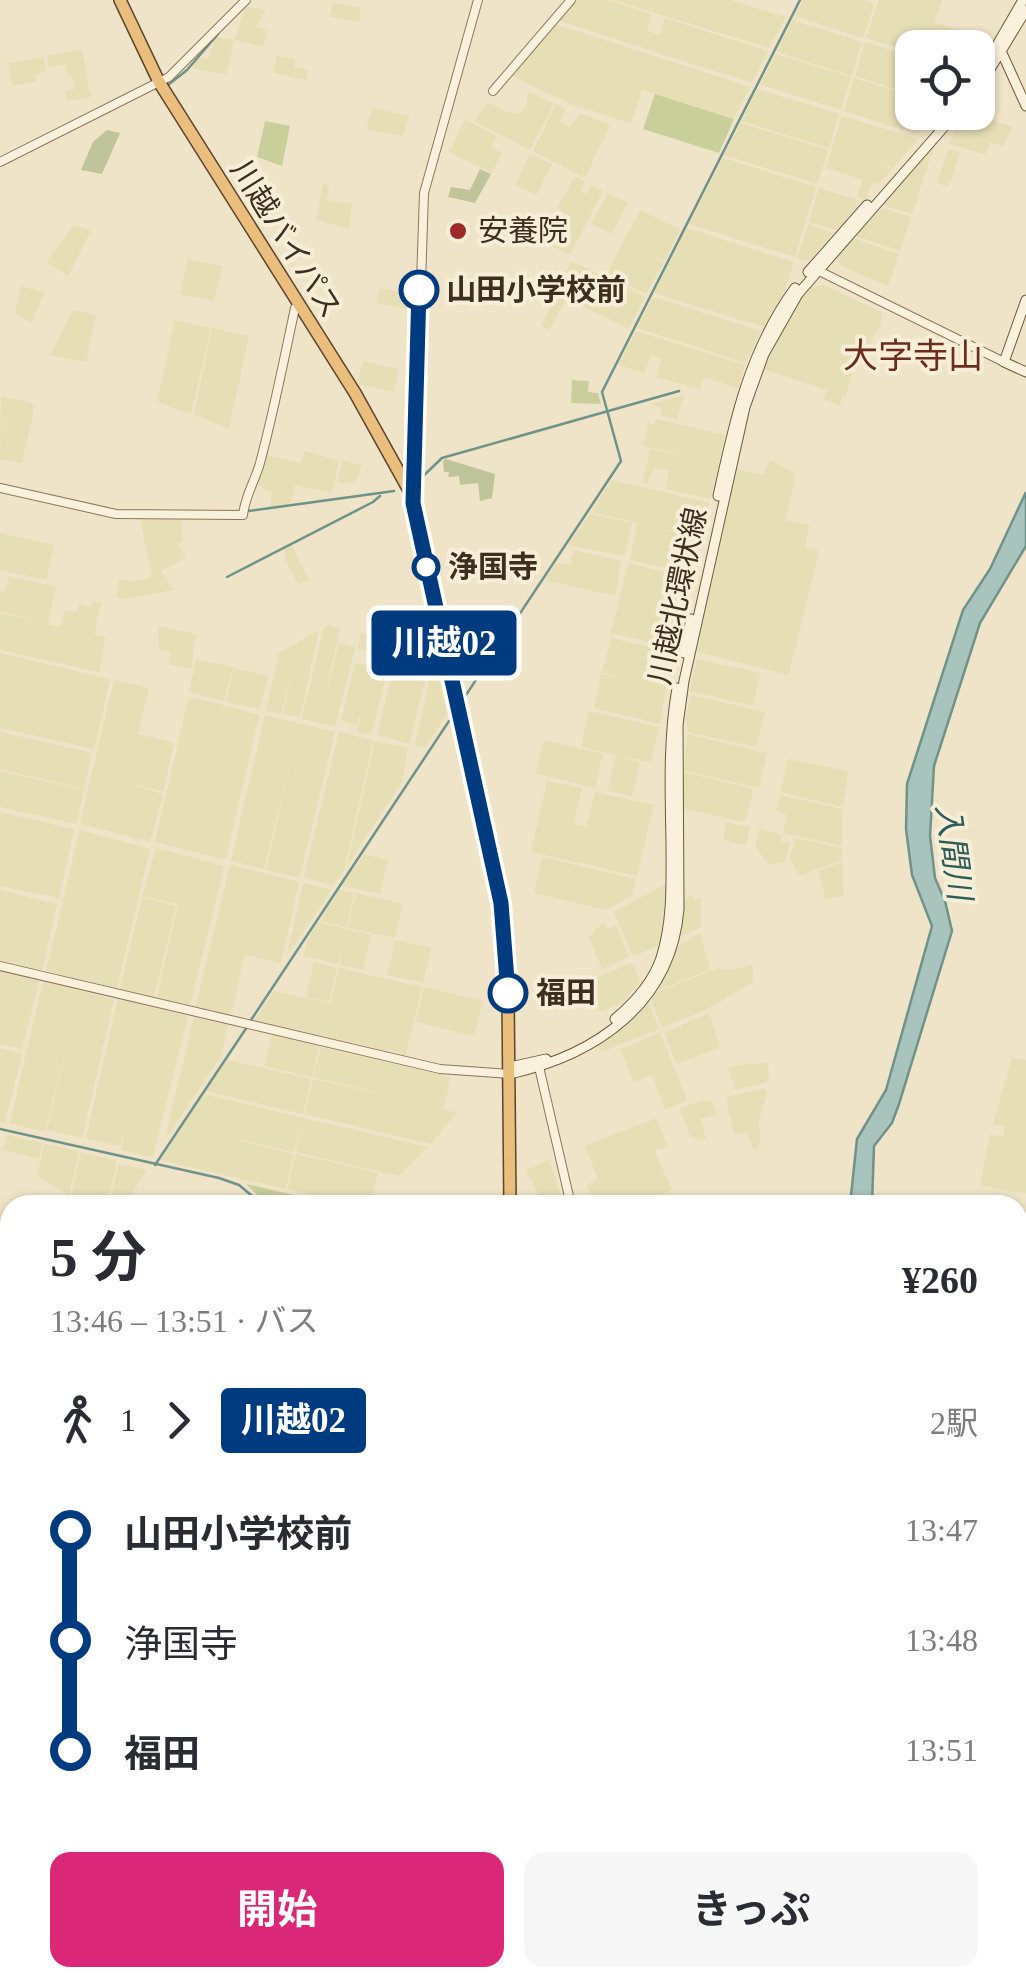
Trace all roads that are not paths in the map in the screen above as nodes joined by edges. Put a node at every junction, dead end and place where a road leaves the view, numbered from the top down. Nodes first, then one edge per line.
1 (118, 0) edge
2 (246, 0) edge
3 (478, 0) edge
4 (571, 0) edge
5 (1023, 0) edge
6 (1026, 10) edge
7 (1001, 49) junction
8 (995, 57) edge
9 (995, 59) edge
10 (157, 83) junction
11 (493, 91) dead end
12 (1026, 106) edge
13 (934, 130) edge
14 (941, 130) edge
15 (0, 162) edge
16 (814, 269) junction
17 (1026, 300) edge
18 (295, 308) junction
19 (1003, 361) junction
20 (1026, 372) edge
21 (414, 462) junction
22 (396, 464) junction
23 (404, 486) junction
24 (0, 488) edge
25 (413, 503) junction
26 (0, 966) edge
27 (540, 1067) junction
28 (507, 1071) junction
29 (507, 1195) edge
30 (569, 1195) edge

1 - 10 highway, 川越バイパス
2 - 10 street
3 - 21 street
4 - 11 street
5 - 7 main road
6 - 7 main road
7 - 8 main road
7 - 9 main road
7 - 12 main road
10 - 15 street
10 - 18 highway, 川越バイパス
10 - 22 highway, 川越バイパス
13 - 16 main road, 川越北環状線
14 - 16 main road, 川越北環状線
16 - 19 street
16 - 27 main road, 川越北環状線
16 - 28 main road, 川越北環状線
17 - 19 main road
18 - 23 highway, 川越バイパス
18 - 24 street
19 - 20 main road
21 - 22 street
21 - 23 street
21 - 25 street
22 - 23 highway, 川越バイパス
23 - 25 highway, 川越バイパス
23 - 28 highway
25 - 28 highway, 川越バイパス
26 - 28 street
27 - 28 main road, 川越北環状線
27 - 30 street
28 - 29 highway

